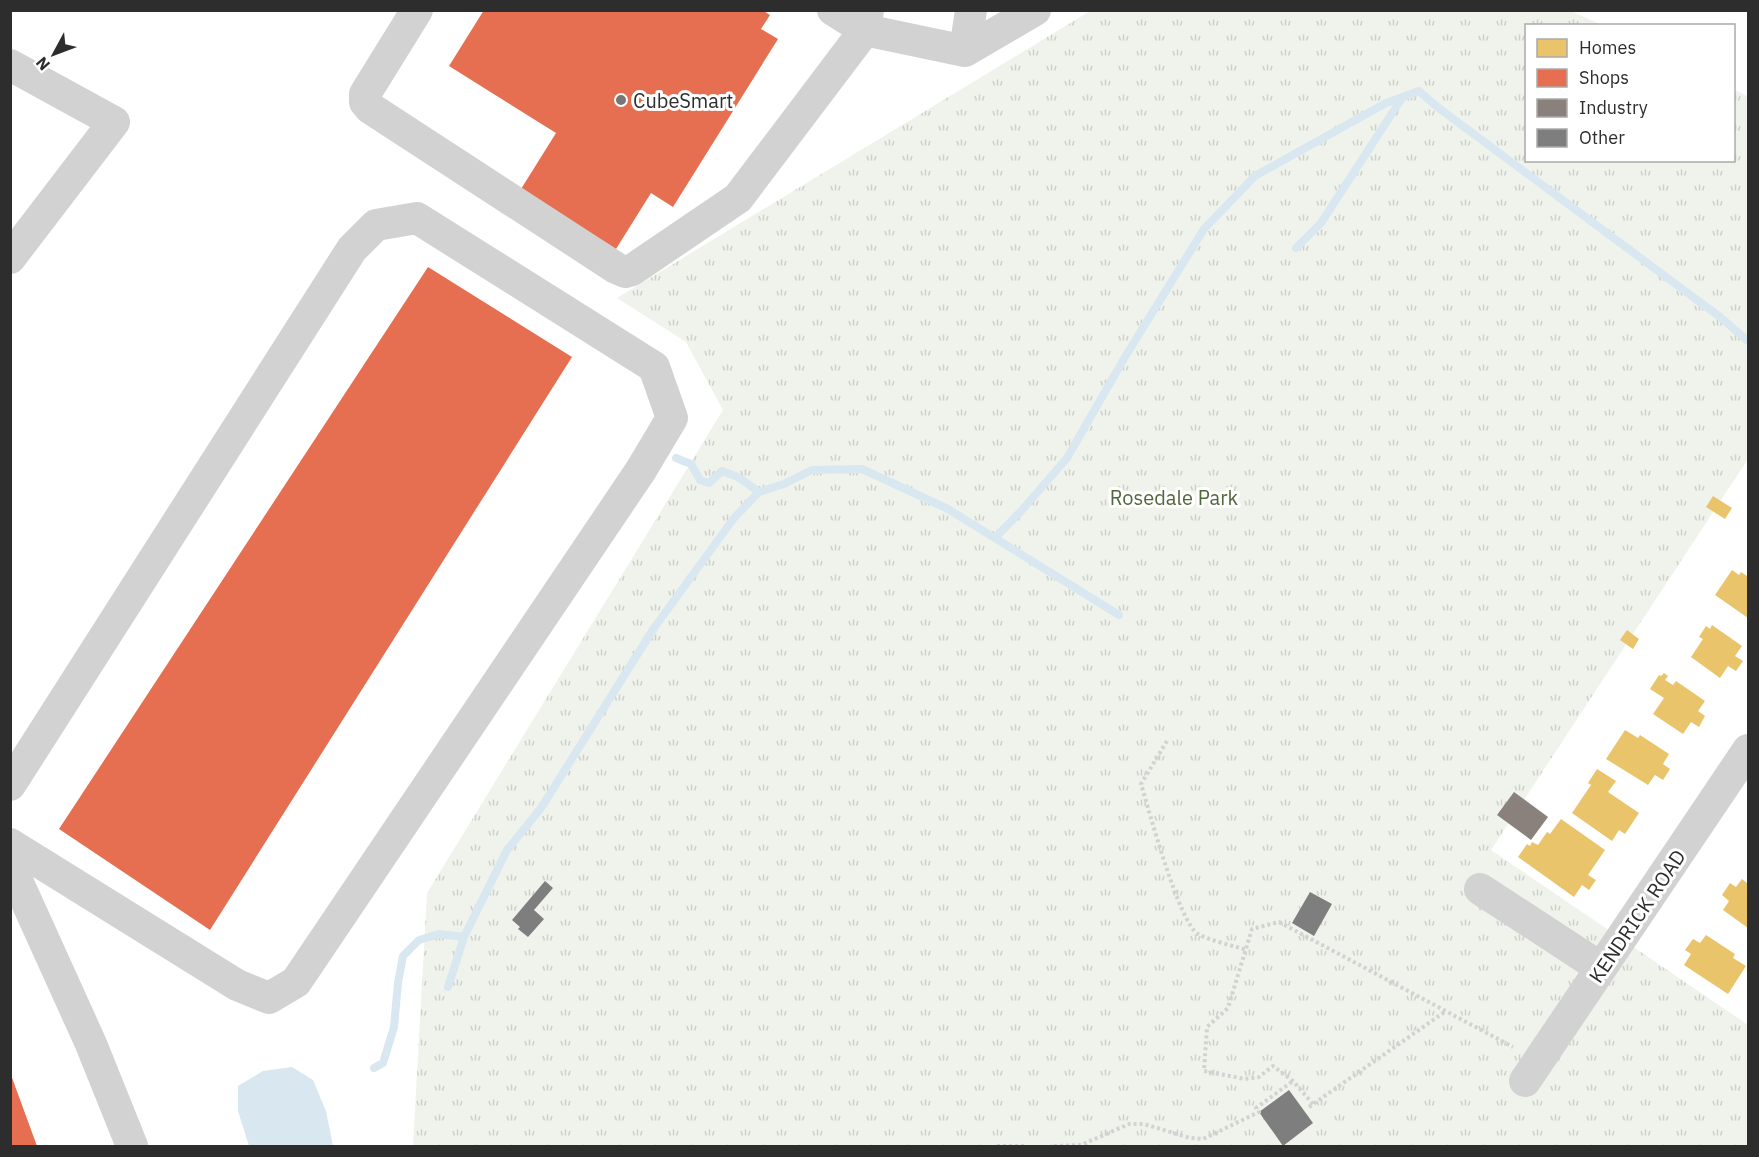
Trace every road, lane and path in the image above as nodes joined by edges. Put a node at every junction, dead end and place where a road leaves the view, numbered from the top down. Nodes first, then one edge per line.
1 (417, 10) edge
2 (833, 10) edge
3 (971, 10) edge
4 (1035, 10) edge
5 (867, 20) edge
6 (965, 51) junction
7 (10, 65) edge
8 (10, 258) edge
9 (1167, 741) dead end
10 (1749, 750) edge
11 (10, 785) edge
12 (10, 844) edge
13 (10, 865) edge
14 (1480, 889) dead end
15 (1246, 950) junction
16 (1601, 968) junction
17 (1446, 1011) junction
18 (1532, 1071) joint
19 (1293, 1082) junction
20 (132, 1146) edge
21 (997, 1146) edge
22 (1024, 1146) edge
23 (1054, 1146) edge

1 - 5 street
2 - 5 street
3 - 6 street
4 - 6 street
5 - 6 street
7 - 8 street
9 - 15 path
10 - 16 street, KENDRICK ROAD
11 - 12 street
13 - 20 street
14 - 16 street
15 - 17 path
15 - 19 path
16 - 18 street, KENDRICK ROAD
17 - 18 path
17 - 19 path
19 - 23 path
21 - 22 path

